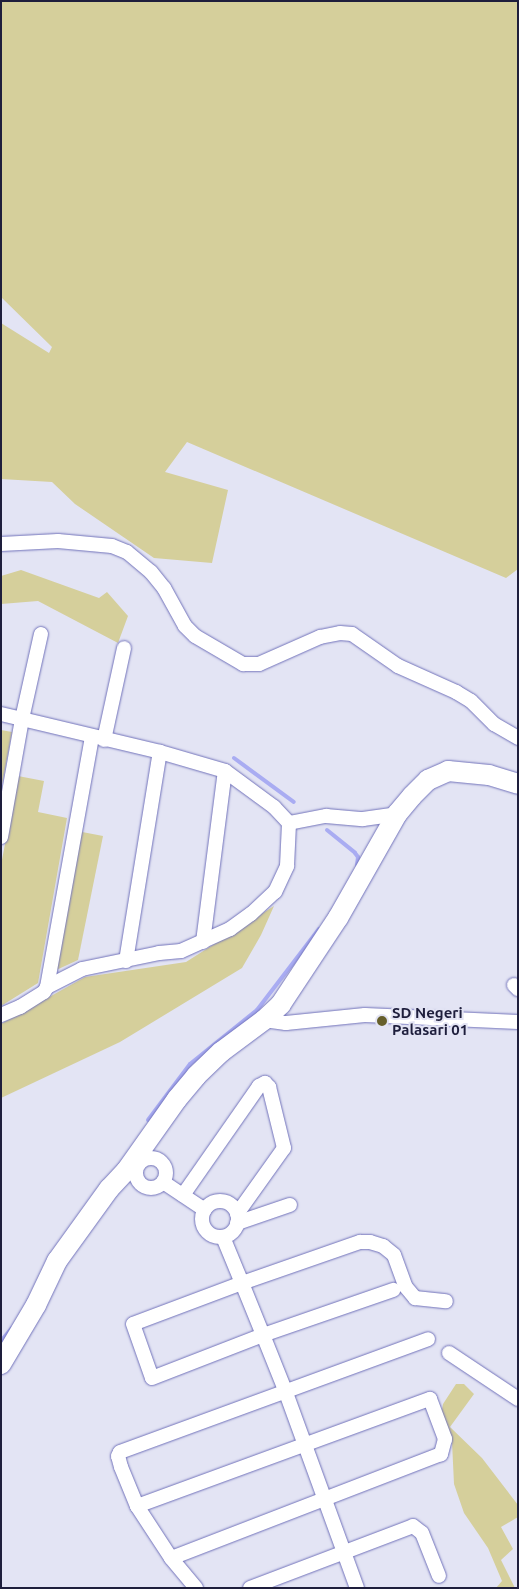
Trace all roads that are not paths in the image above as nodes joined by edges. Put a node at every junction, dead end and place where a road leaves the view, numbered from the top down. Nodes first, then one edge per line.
1 (1, 544) edge
2 (41, 634) dead end
3 (124, 648) dead end
4 (1, 714) edge
5 (22, 719) junction
6 (518, 738) edge
7 (98, 739) junction
8 (160, 752) junction
9 (225, 771) junction
10 (518, 784) edge
11 (397, 814) junction
12 (289, 823) junction
13 (1, 837) edge
14 (203, 942) junction
15 (126, 961) junction
16 (47, 987) junction
17 (1, 1014) edge
18 (264, 1020) junction
19 (518, 1022) edge
20 (137, 1161) junction
21 (163, 1182) junction
22 (183, 1195) junction
23 (290, 1205) dead end
24 (205, 1210) junction
25 (237, 1218) junction
26 (223, 1237) junction
27 (242, 1283) junction
28 (393, 1290) dead end
29 (446, 1301) dead end
30 (263, 1335) junction
31 (428, 1339) dead end
32 (449, 1353) dead end
33 (1, 1364) edge
34 (285, 1390) junction
35 (518, 1398) edge
36 (303, 1445) junction
37 (324, 1498) junction
38 (137, 1506) junction
39 (344, 1551) junction
40 (171, 1558) junction
41 (439, 1576) dead end
42 (196, 1588) edge
43 (250, 1588) edge
44 (357, 1588) edge

1 - 6 street
2 - 5 street
3 - 7 street
4 - 5 street
5 - 7 street
5 - 13 street
7 - 8 street
7 - 16 street
8 - 9 street
8 - 15 street
9 - 12 street
9 - 14 street
10 - 11 main road
11 - 12 street
11 - 18 main road
12 - 14 street
14 - 15 street
15 - 16 street
16 - 17 street
18 - 19 street
18 - 20 main road
20 - 21 street
20 - 21 street
20 - 33 main road
21 - 22 street
22 - 24 street
22 - 25 street
23 - 25 street
24 - 25 street
24 - 26 street
25 - 26 street
26 - 27 street
27 - 29 street
27 - 30 street
27 - 30 street
28 - 30 street
30 - 34 street
31 - 34 street
32 - 35 street
34 - 36 street
34 - 38 street
36 - 37 street
36 - 37 street
36 - 38 street
37 - 39 street
37 - 40 street
38 - 40 street
39 - 41 street
39 - 43 street
39 - 44 street
40 - 42 street

